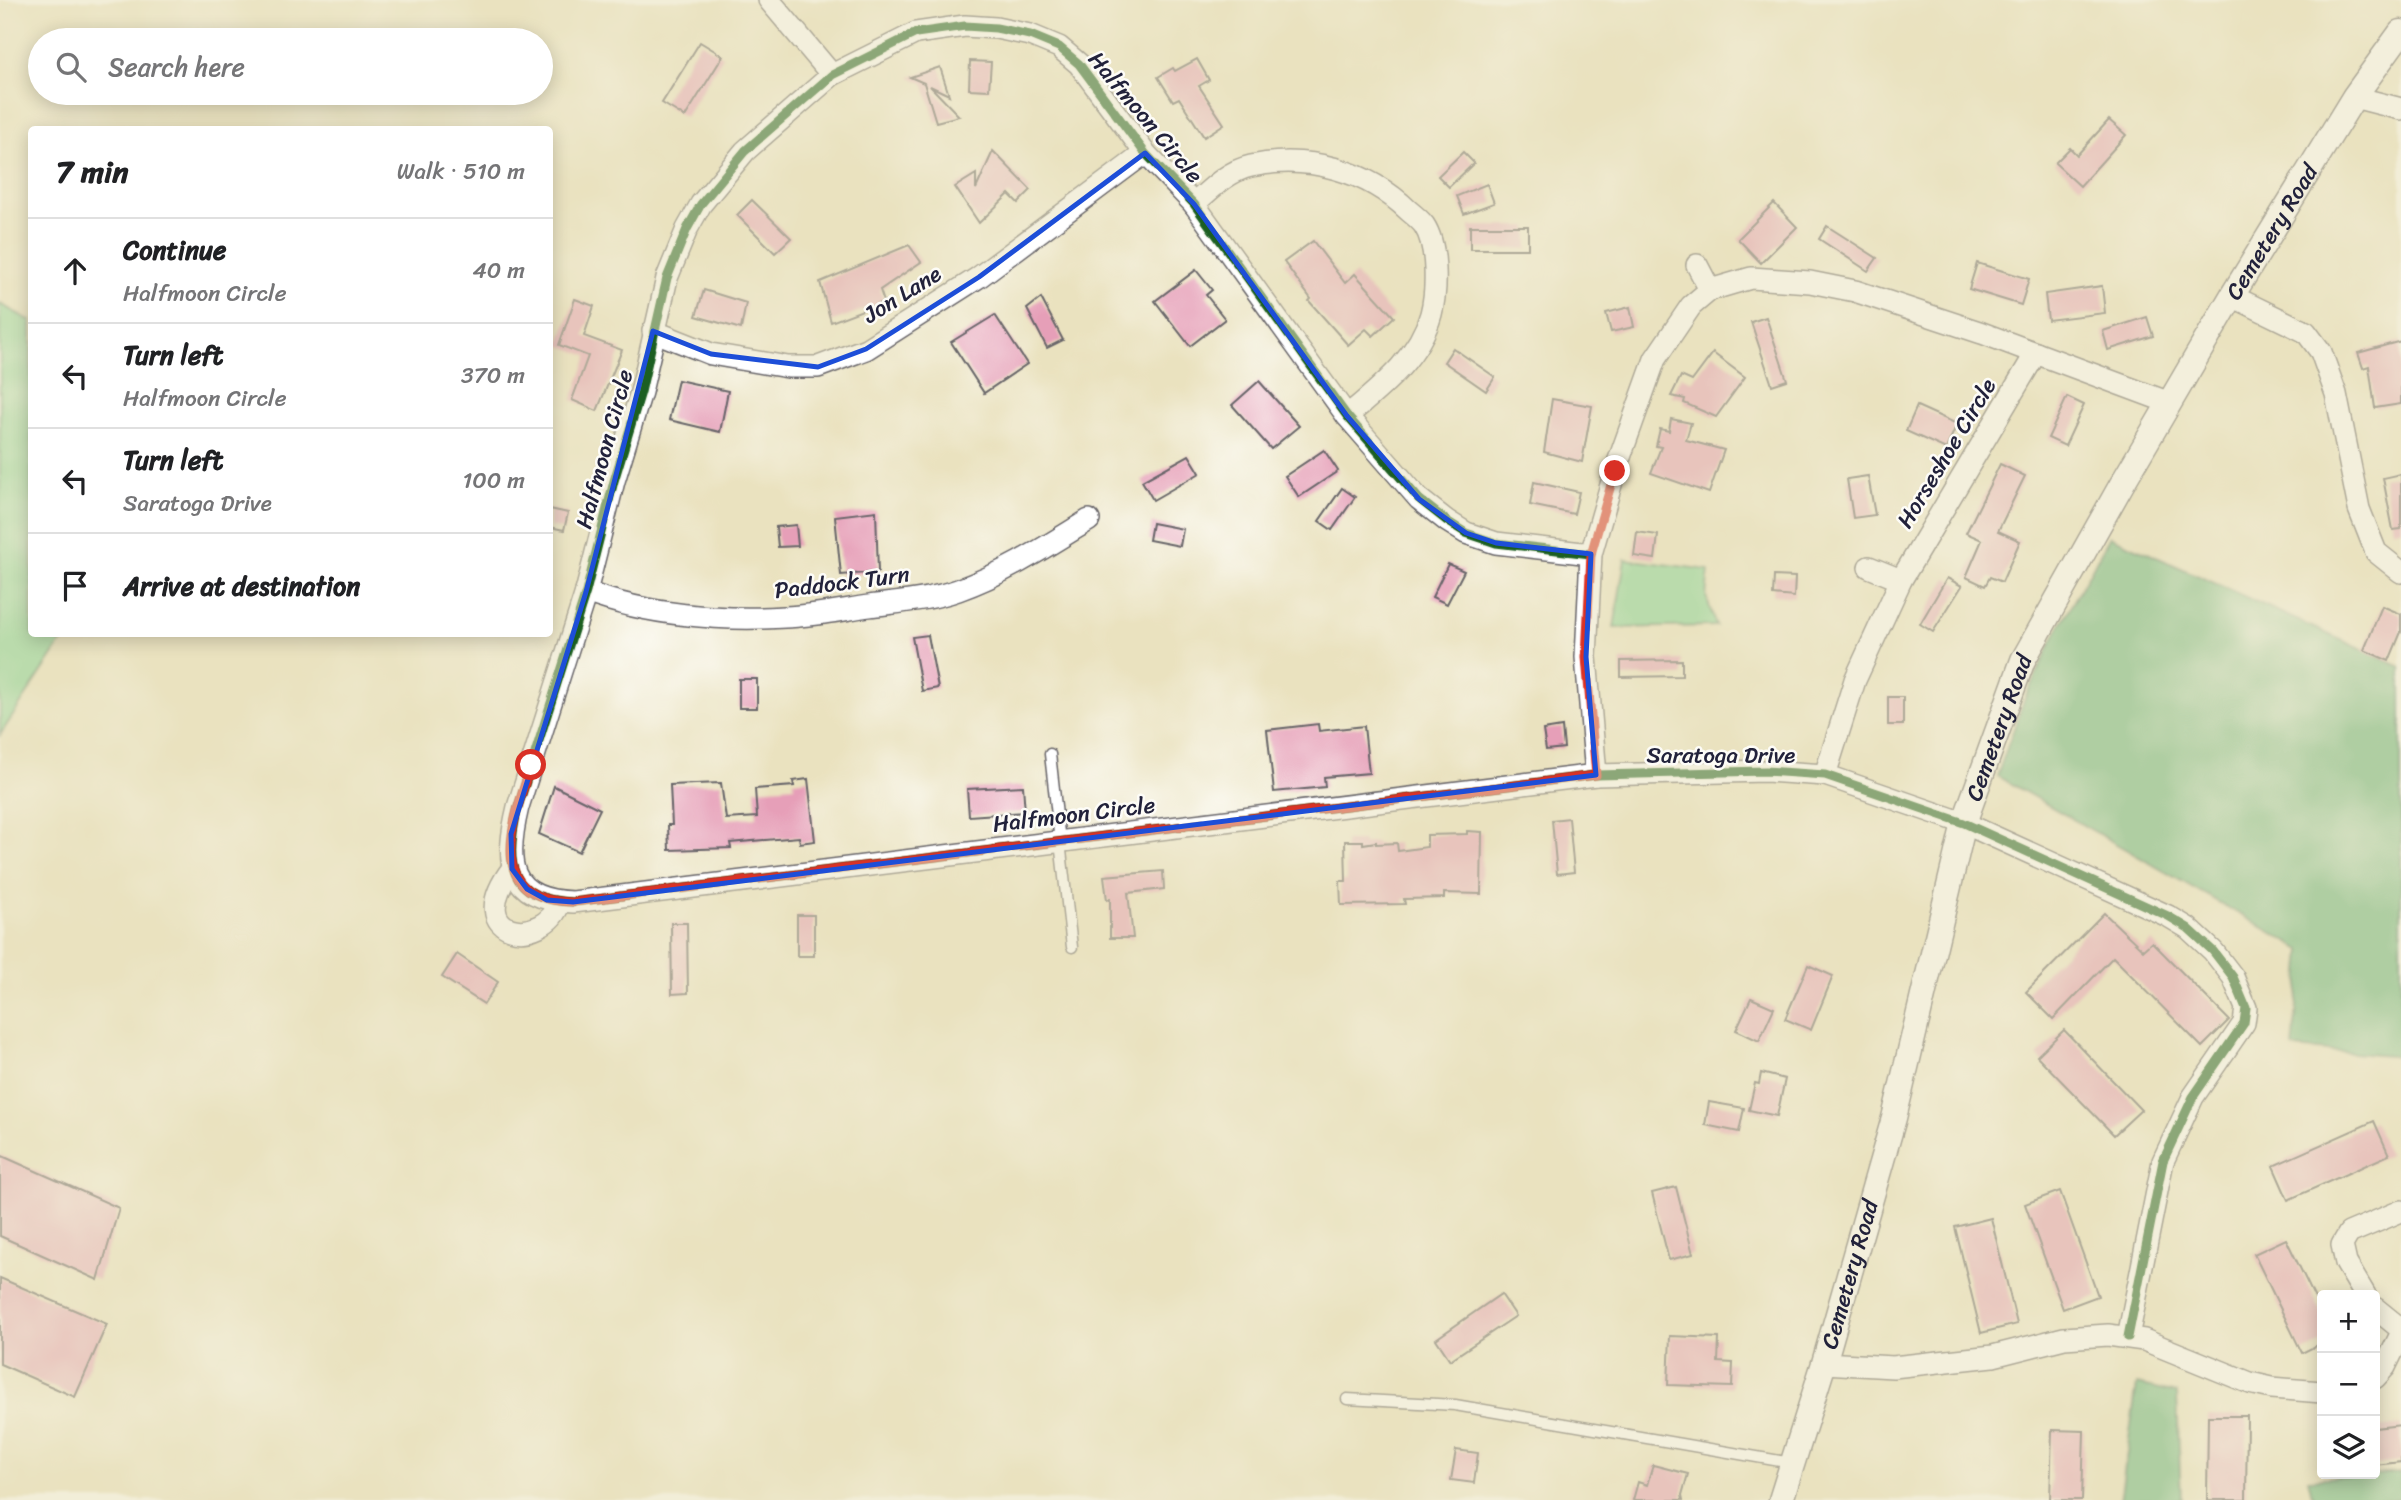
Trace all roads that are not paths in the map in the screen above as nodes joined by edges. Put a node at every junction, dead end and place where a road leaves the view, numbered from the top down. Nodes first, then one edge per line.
1 (769, 0) edge
2 (2401, 32) edge
3 (832, 75) junction
4 (2354, 97) junction
5 (2401, 109) edge
6 (1145, 153) junction
7 (1194, 204) junction
8 (1697, 265) dead end
9 (1710, 290) junction
10 (2232, 296) junction
11 (653, 331) junction
12 (2036, 353) junction
13 (2170, 403) junction
14 (1347, 416) junction
15 (1089, 520) dead end
16 (1591, 554) junction
17 (1869, 566) dead end
18 (2401, 572) edge
19 (1901, 580) junction
20 (586, 592) junction
21 (1050, 754) dead end
22 (1596, 775) junction
23 (1825, 775) junction
24 (1964, 823) junction
25 (1059, 842) junction
26 (512, 869) junction
27 (560, 902) junction
28 (1072, 947) dead end
29 (2401, 1211) edge
30 (2362, 1290) edge
31 (2380, 1312) edge
32 (2401, 1331) edge
33 (2128, 1337) junction
34 (1824, 1363) junction
35 (2380, 1372) edge
36 (2317, 1392) edge
37 (1348, 1399) dead end
38 (1792, 1463) junction
39 (1781, 1500) edge

1 - 3 street
2 - 4 street, Cemetery Road
3 - 6 street, Halfmoon Circle
3 - 11 street, Halfmoon Circle
4 - 5 street
4 - 10 street, Cemetery Road
6 - 7 street, Halfmoon Circle
6 - 11 street, Jon Lane
7 - 14 street, Halfmoon Circle
7 - 14 street
8 - 9 street
9 - 12 street
9 - 16 street
10 - 13 street, Cemetery Road
10 - 18 street
11 - 20 street, Halfmoon Circle
12 - 13 street
12 - 19 street, Horseshoe Circle
13 - 24 street, Cemetery Road
14 - 16 street, Halfmoon Circle
15 - 20 street, Paddock Turn
16 - 22 street
17 - 19 street
19 - 23 street, Horseshoe Circle
20 - 26 street, Halfmoon Circle
21 - 25 lane
22 - 23 street, Saratoga Drive
22 - 25 street, Halfmoon Circle
23 - 24 street, Saratoga Drive
24 - 33 street, Saratoga Drive
24 - 34 street, Cemetery Road
25 - 27 street, Halfmoon Circle
25 - 28 lane
26 - 27 street, Halfmoon Circle
26 - 27 street, Halfmoon Circle
29 - 30 street
31 - 32 street
32 - 35 street
33 - 34 street
33 - 36 street
34 - 38 street, Cemetery Road
37 - 38 lane
38 - 39 street, Cemetery Road

